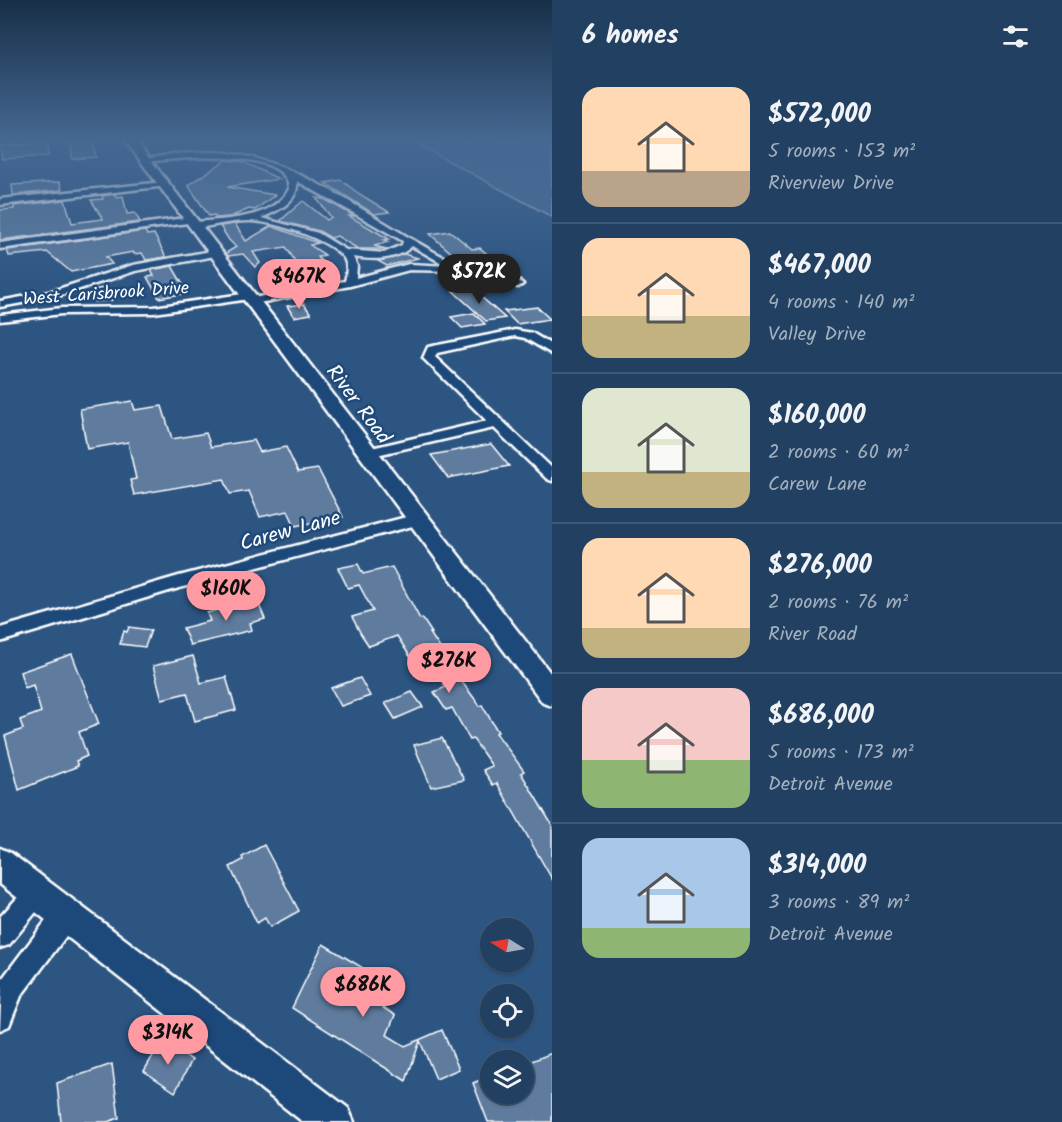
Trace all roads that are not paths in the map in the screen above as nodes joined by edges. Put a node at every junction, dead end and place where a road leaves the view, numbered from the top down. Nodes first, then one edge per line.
1 (88, 192) edge
2 (170, 192) edge
3 (292, 192) edge
4 (323, 192) edge
5 (0, 202) edge
6 (250, 218) junction
7 (194, 223) junction
8 (408, 240) junction
9 (0, 246) edge
10 (341, 252) junction
11 (217, 254) junction
12 (460, 269) junction
13 (350, 283) junction
14 (518, 284) dead end
15 (51, 295) junction
16 (251, 298) junction
17 (0, 304) edge
18 (62, 311) junction
19 (0, 318) edge
20 (552, 350) edge
21 (496, 423) junction
22 (368, 453) junction
23 (552, 476) edge
24 (418, 519) junction
25 (0, 635) edge
26 (552, 695) edge
27 (0, 864) edge
28 (37, 893) junction
29 (66, 915) junction
30 (0, 936) edge
31 (0, 1017) edge
32 (334, 1122) edge

1 - 5 street
2 - 7 street, River Road
3 - 6 street
4 - 8 street
6 - 7 street
6 - 10 street
7 - 9 street
7 - 11 street, River Road
8 - 10 street
8 - 12 street
10 - 13 street
11 - 15 street
11 - 16 street, River Road
12 - 13 street, West Carisbrook Drive
12 - 14 street
13 - 16 street, West Carisbrook Drive
15 - 17 street
15 - 18 street
16 - 18 street, West Carisbrook Drive
16 - 22 street, River Road
18 - 19 street, West Carisbrook Drive
20 - 21 street
21 - 22 street
21 - 23 street
22 - 24 street, River Road
24 - 25 street, Carew Lane
24 - 26 street, River Road
27 - 28 street
28 - 29 street
28 - 30 street
29 - 31 street
29 - 32 street

